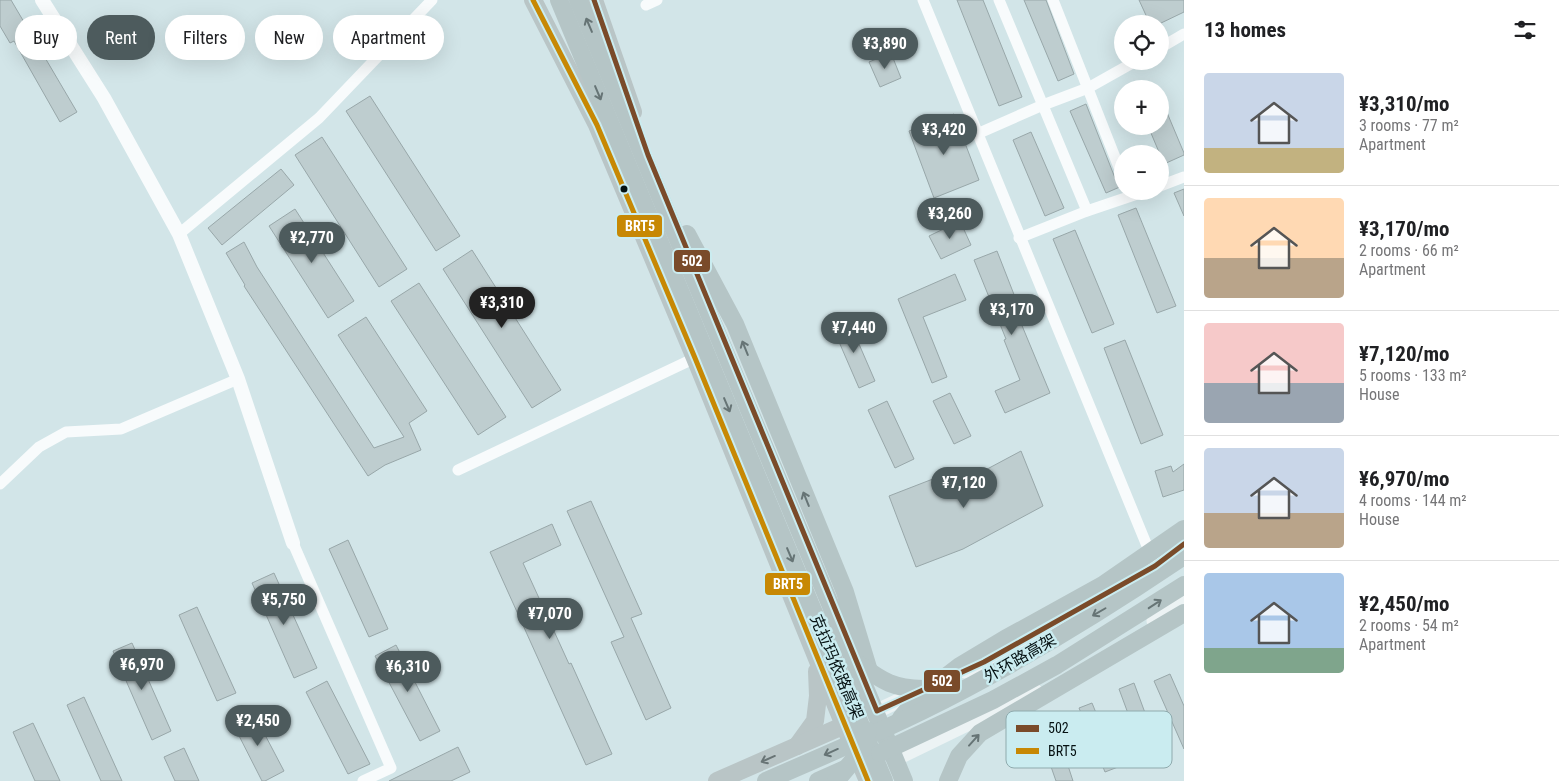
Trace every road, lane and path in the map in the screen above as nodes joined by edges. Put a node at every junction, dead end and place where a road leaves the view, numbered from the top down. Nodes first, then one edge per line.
1 (42, 0) edge
2 (432, 0) edge
3 (559, 0) edge
4 (568, 0) edge
5 (578, 0) edge
6 (594, 0) edge
7 (922, 0) edge
8 (999, 0) edge
9 (1053, 0) edge
10 (534, 1) edge
11 (1184, 34) edge
12 (1169, 43) edge
13 (1120, 70) edge
14 (1088, 88) junction
15 (616, 90) junction
16 (1043, 105) junction
17 (977, 134) junction
18 (1114, 155) edge
19 (1184, 177) edge
20 (1169, 183) edge
21 (1115, 200) edge
22 (1087, 211) junction
23 (179, 234) junction
24 (1019, 238) junction
25 (695, 358) junction
26 (238, 379) junction
27 (458, 470) dead end
28 (0, 484) edge
29 (1184, 529) edge
30 (293, 543) joint
31 (1184, 544) edge
32 (1184, 556) edge
33 (1155, 566) junction
34 (1184, 585) edge
35 (1184, 601) edge
36 (1184, 613) edge
37 (816, 658) junction
38 (857, 663) junction
39 (923, 689) junction
40 (877, 711) junction
41 (1019, 711) edge
42 (1006, 719) edge
43 (844, 725) junction
44 (796, 746) junction
45 (897, 758) junction
46 (866, 777) edge
47 (363, 781) edge
48 (717, 781) edge
49 (766, 781) edge
50 (818, 781) edge
51 (836, 781) edge
52 (847, 781) edge
53 (883, 781) edge
54 (905, 781) edge
55 (948, 781) edge

1 - 23 street
2 - 23 street
3 -> 53 highway, 克拉玛依路高架
4 - 10 main road
15 -> 5 highway, 克拉玛依路高架
6 - 38 main road
7 - 17 street
8 - 16 street
9 - 14 street
10 - 25 main road
11 - 12 street
13 - 14 street
14 - 16 street
14 - 18 street
51 -> 15 highway
15 - 54 highway, 克拉玛依路高架
16 - 17 street
16 - 22 street
17 - 24 street
19 - 20 street
21 - 22 street
22 - 24 street
23 - 26 street
24 - 33 street
25 - 27 street
25 - 37 main road
26 - 28 street
26 - 30 street
29 - 53 highway
30 - 47 street
31 - 33 main road
32 -> 49 highway, 外环路高架
33 - 39 main road
50 -> 34 highway, 外环路高架
35 - 45 main road
41 -> 36 highway
37 - 43 main road
37 - 44 main road
38 - 39 highway
38 - 40 main road
39 - 40 main road
40 - 43 main road
40 - 45 main road
55 -> 42 highway
43 - 44 main road
43 - 46 main road
44 -> 48 main road
45 - 46 main road
45 - 54 main road
46 - 52 main road

